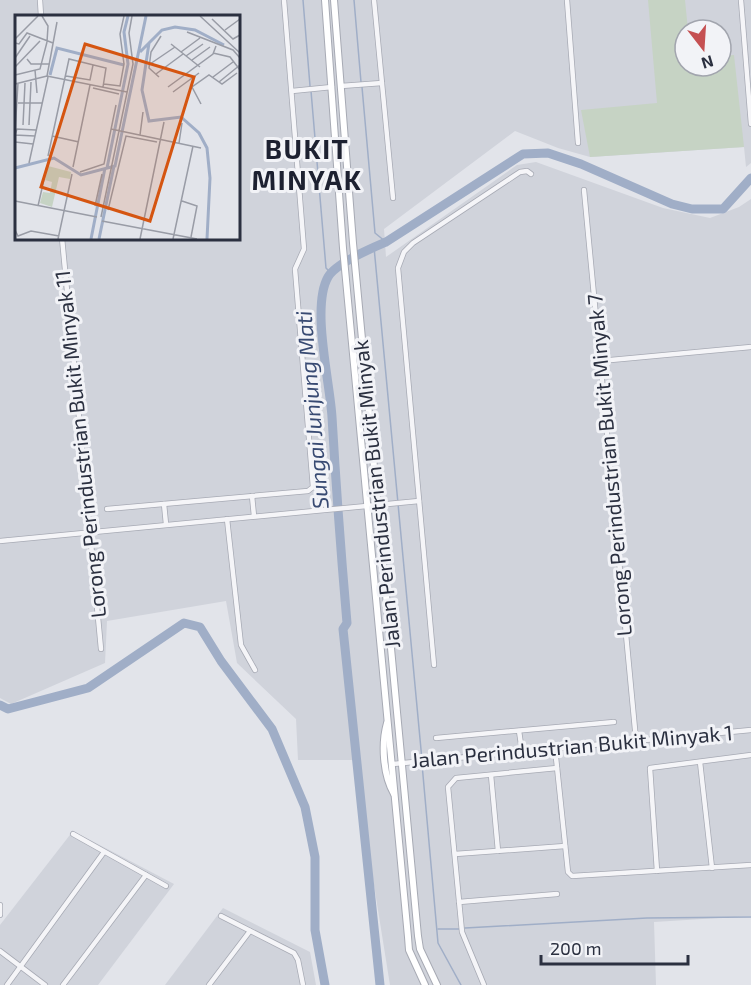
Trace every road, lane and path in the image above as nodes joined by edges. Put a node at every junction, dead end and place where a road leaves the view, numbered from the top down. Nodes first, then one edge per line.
1 (40, 0) edge
2 (284, 0) edge
3 (325, 0) edge
4 (334, 0) edge
5 (374, 0) edge
6 (567, 0) edge
7 (741, 0) edge
8 (41, 15) edge
9 (382, 83) junction
10 (332, 87) junction
11 (341, 87) junction
12 (292, 91) junction
13 (751, 124) edge
14 (579, 143) dead end
15 (531, 174) dead end
16 (585, 190) dead end
17 (393, 198) dead end
18 (62, 240) edge
19 (751, 347) edge
20 (600, 361) junction
21 (252, 496) junction
22 (419, 501) junction
23 (164, 504) junction
24 (378, 504) junction
25 (368, 505) junction
26 (106, 509) dead end
27 (254, 516) junction
28 (227, 519) junction
29 (166, 524) junction
30 (89, 532) junction
31 (0, 541) edge
32 (101, 649) dead end
33 (434, 665) dead end
34 (255, 669) dead end
35 (388, 717) junction
36 (614, 722) dead end
37 (751, 730) edge
38 (519, 731) junction
39 (436, 738) dead end
40 (636, 740) junction
41 (555, 748) junction
42 (522, 751) junction
43 (751, 755) edge
44 (700, 762) junction
45 (403, 763) junction
46 (393, 764) junction
47 (557, 768) junction
48 (490, 775) junction
49 (396, 797) junction
50 (73, 834) dead end
51 (565, 846) junction
52 (498, 851) junction
53 (104, 852) junction
54 (455, 854) junction
55 (751, 865) edge
56 (712, 867) junction
57 (657, 871) junction
58 (146, 874) junction
59 (166, 886) dead end
60 (558, 894) dead end
61 (459, 902) junction
62 (0, 905) edge
63 (0, 915) edge
64 (221, 915) dead end
65 (250, 931) junction
66 (0, 951) edge
67 (21, 967) junction
68 (301, 984) edge
69 (7, 985) edge
70 (45, 985) edge
71 (63, 985) edge
72 (209, 985) edge
73 (425, 985) edge
74 (437, 985) edge
75 (484, 985) edge

1 - 8 street
2 - 12 street
3 - 10 main road, Jalan Perindustrian Bukit Minyak
4 - 11 main road, Jalan Perindustrian Bukit Minyak
5 - 9 street
6 - 14 street
7 - 13 street
9 - 11 street
9 - 17 street
10 - 12 street
10 - 25 main road, Jalan Perindustrian Bukit Minyak
11 - 24 main road, Jalan Perindustrian Bukit Minyak
12 - 21 street
15 - 22 street, Jalan Perindustrian Bukit Minyak
16 - 20 street, Lorong Perindustrian Bukit Minyak 7
18 - 30 street, Lorong Perindustrian Bukit Minyak 11
19 - 20 street
20 - 40 street, Lorong Perindustrian Bukit Minyak 7
21 - 23 street
21 - 27 street
22 - 24 street
22 - 33 street, Jalan Perindustrian Bukit Minyak
23 - 26 street
23 - 29 street
24 - 25 street
24 - 45 main road, Jalan Perindustrian Bukit Minyak
25 - 27 street
25 - 35 main road, Jalan Perindustrian Bukit Minyak
27 - 28 street
28 - 29 street
28 - 34 street
29 - 30 street
30 - 31 street
30 - 32 street, Lorong Perindustrian Bukit Minyak 11
35 - 46 main road, Jalan Perindustrian Bukit Minyak
35 - 49 main road
36 - 38 street, Jalan Perindustrian Bukit Minyak 1
37 - 40 street, Jalan Perindustrian Bukit Minyak 1
38 - 39 street, Jalan Perindustrian Bukit Minyak 1
38 - 42 street
40 - 41 street, Jalan Perindustrian Bukit Minyak 1
41 - 42 street, Jalan Perindustrian Bukit Minyak 1
41 - 47 street
42 - 45 street, Jalan Perindustrian Bukit Minyak 1
43 - 44 street
44 - 56 street
44 - 57 street
45 - 46 street, Jalan Perindustrian Bukit Minyak 1
45 - 74 main road, Jalan Perindustrian Bukit Minyak
46 - 49 main road, Jalan Perindustrian Bukit Minyak
47 - 48 street
47 - 51 street
48 - 52 street
48 - 54 street
49 - 73 main road, Jalan Perindustrian Bukit Minyak
50 - 53 street
51 - 52 street
51 - 57 street
52 - 54 street
53 - 58 street
53 - 67 street
54 - 61 street
55 - 56 street
56 - 57 street
58 - 59 street
58 - 71 street
60 - 61 street
61 - 75 street
62 - 63 street
64 - 65 street
65 - 68 street
65 - 72 street
66 - 67 street
67 - 69 street
67 - 70 street

